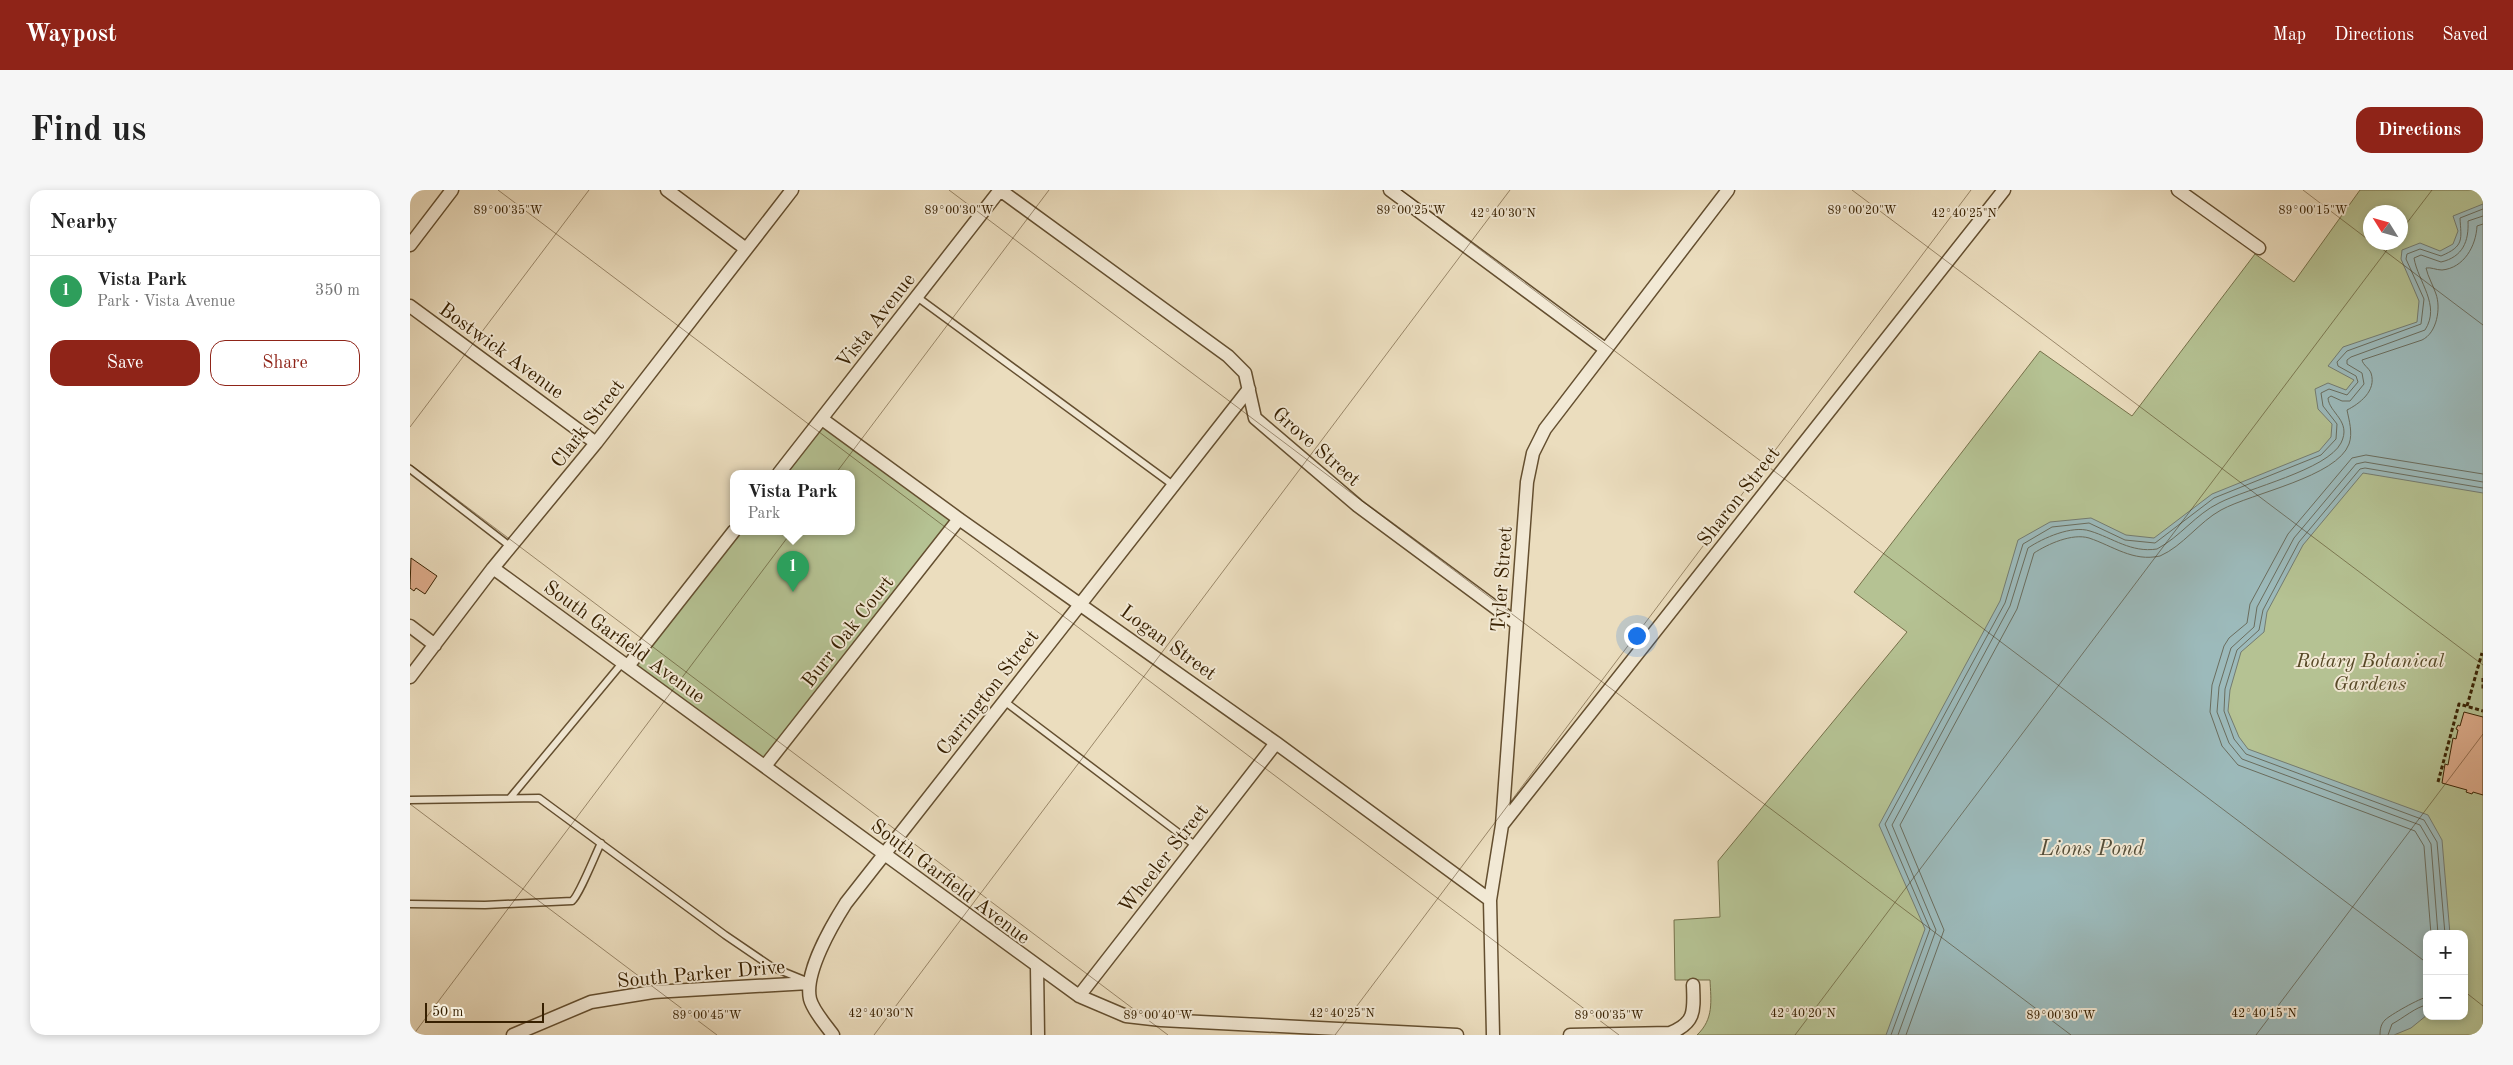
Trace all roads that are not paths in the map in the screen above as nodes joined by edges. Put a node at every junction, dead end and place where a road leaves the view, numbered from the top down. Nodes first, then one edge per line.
1 (452, 190) edge
2 (667, 190) edge
3 (792, 190) edge
4 (1000, 190) edge
5 (1390, 190) edge
6 (1728, 190) edge
7 (2004, 190) edge
8 (2178, 190) edge
9 (410, 245) edge
10 (2258, 248) dead end
11 (746, 249) junction
12 (917, 297) junction
13 (410, 306) edge
14 (1605, 349) junction
15 (1249, 389) junction
16 (822, 419) junction
17 (596, 443) junction
18 (410, 469) edge
19 (782, 470) edge
20 (1173, 485) junction
21 (959, 519) junction
22 (731, 535) edge
23 (511, 547) junction
24 (493, 568) junction
25 (1081, 603) junction
26 (1516, 623) junction
27 (410, 626) edge
28 (435, 645) junction
29 (626, 664) junction
30 (410, 677) edge
31 (1004, 701) junction
32 (1276, 743) junction
33 (765, 766) junction
34 (510, 798) junction
35 (410, 800) edge
36 (1502, 825) junction
37 (600, 843) junction
38 (1196, 846) junction
39 (884, 854) junction
40 (1490, 900) junction
41 (410, 904) edge
42 (1037, 967) junction
43 (809, 983) junction
44 (1693, 985) dead end
45 (1079, 996) junction
46 (513, 1035) edge
47 (833, 1035) edge
48 (1038, 1035) edge
49 (1457, 1035) edge
50 (1493, 1035) edge
51 (1570, 1035) edge

1 - 9 street
2 - 11 street
3 - 11 street, Clark Street
4 - 12 street, Vista Avenue
4 - 15 street, Grove Street
5 - 14 street
6 - 14 street, Tyler Street
7 - 36 street, Sharon Street
8 - 10 street
11 - 17 street, Clark Street
12 - 16 street, Vista Avenue
12 - 20 lane
13 - 17 street, Bostwick Avenue
14 - 26 street, Tyler Street
15 - 20 street, Carrington Street
15 - 26 street, Grove Street
16 - 19 street, Vista Avenue
16 - 21 street, Logan Street
17 - 23 street, Clark Street
18 - 23 lane
20 - 25 street, Carrington Street
21 - 25 street, Logan Street
21 - 33 street, Burr Oak Court
22 - 29 street
23 - 24 street, Clark Street
24 - 28 street, Clark Street
24 - 29 street, South Garfield Avenue
25 - 31 street, Carrington Street
25 - 32 street, Logan Street
26 - 36 street, Tyler Street
27 - 28 street
28 - 30 street, Clark Street
29 - 33 street, South Garfield Avenue
29 - 34 lane
31 - 38 lane
31 - 39 street, Carrington Street
32 - 38 street, Wheeler Street
32 - 40 street, Logan Street
33 - 39 street, South Garfield Avenue
34 - 35 lane
34 - 37 lane
36 - 40 street, Tyler Street
37 - 41 lane
37 - 43 lane
38 - 45 street, Wheeler Street
39 - 42 street, South Garfield Avenue
39 - 43 street, Carrington Street
40 - 50 street, Tyler Street
42 - 45 street, South Garfield Avenue
42 - 48 street
43 - 46 street, South Parker Drive
43 - 47 street
44 - 51 street
45 - 49 street, South Garfield Avenue

